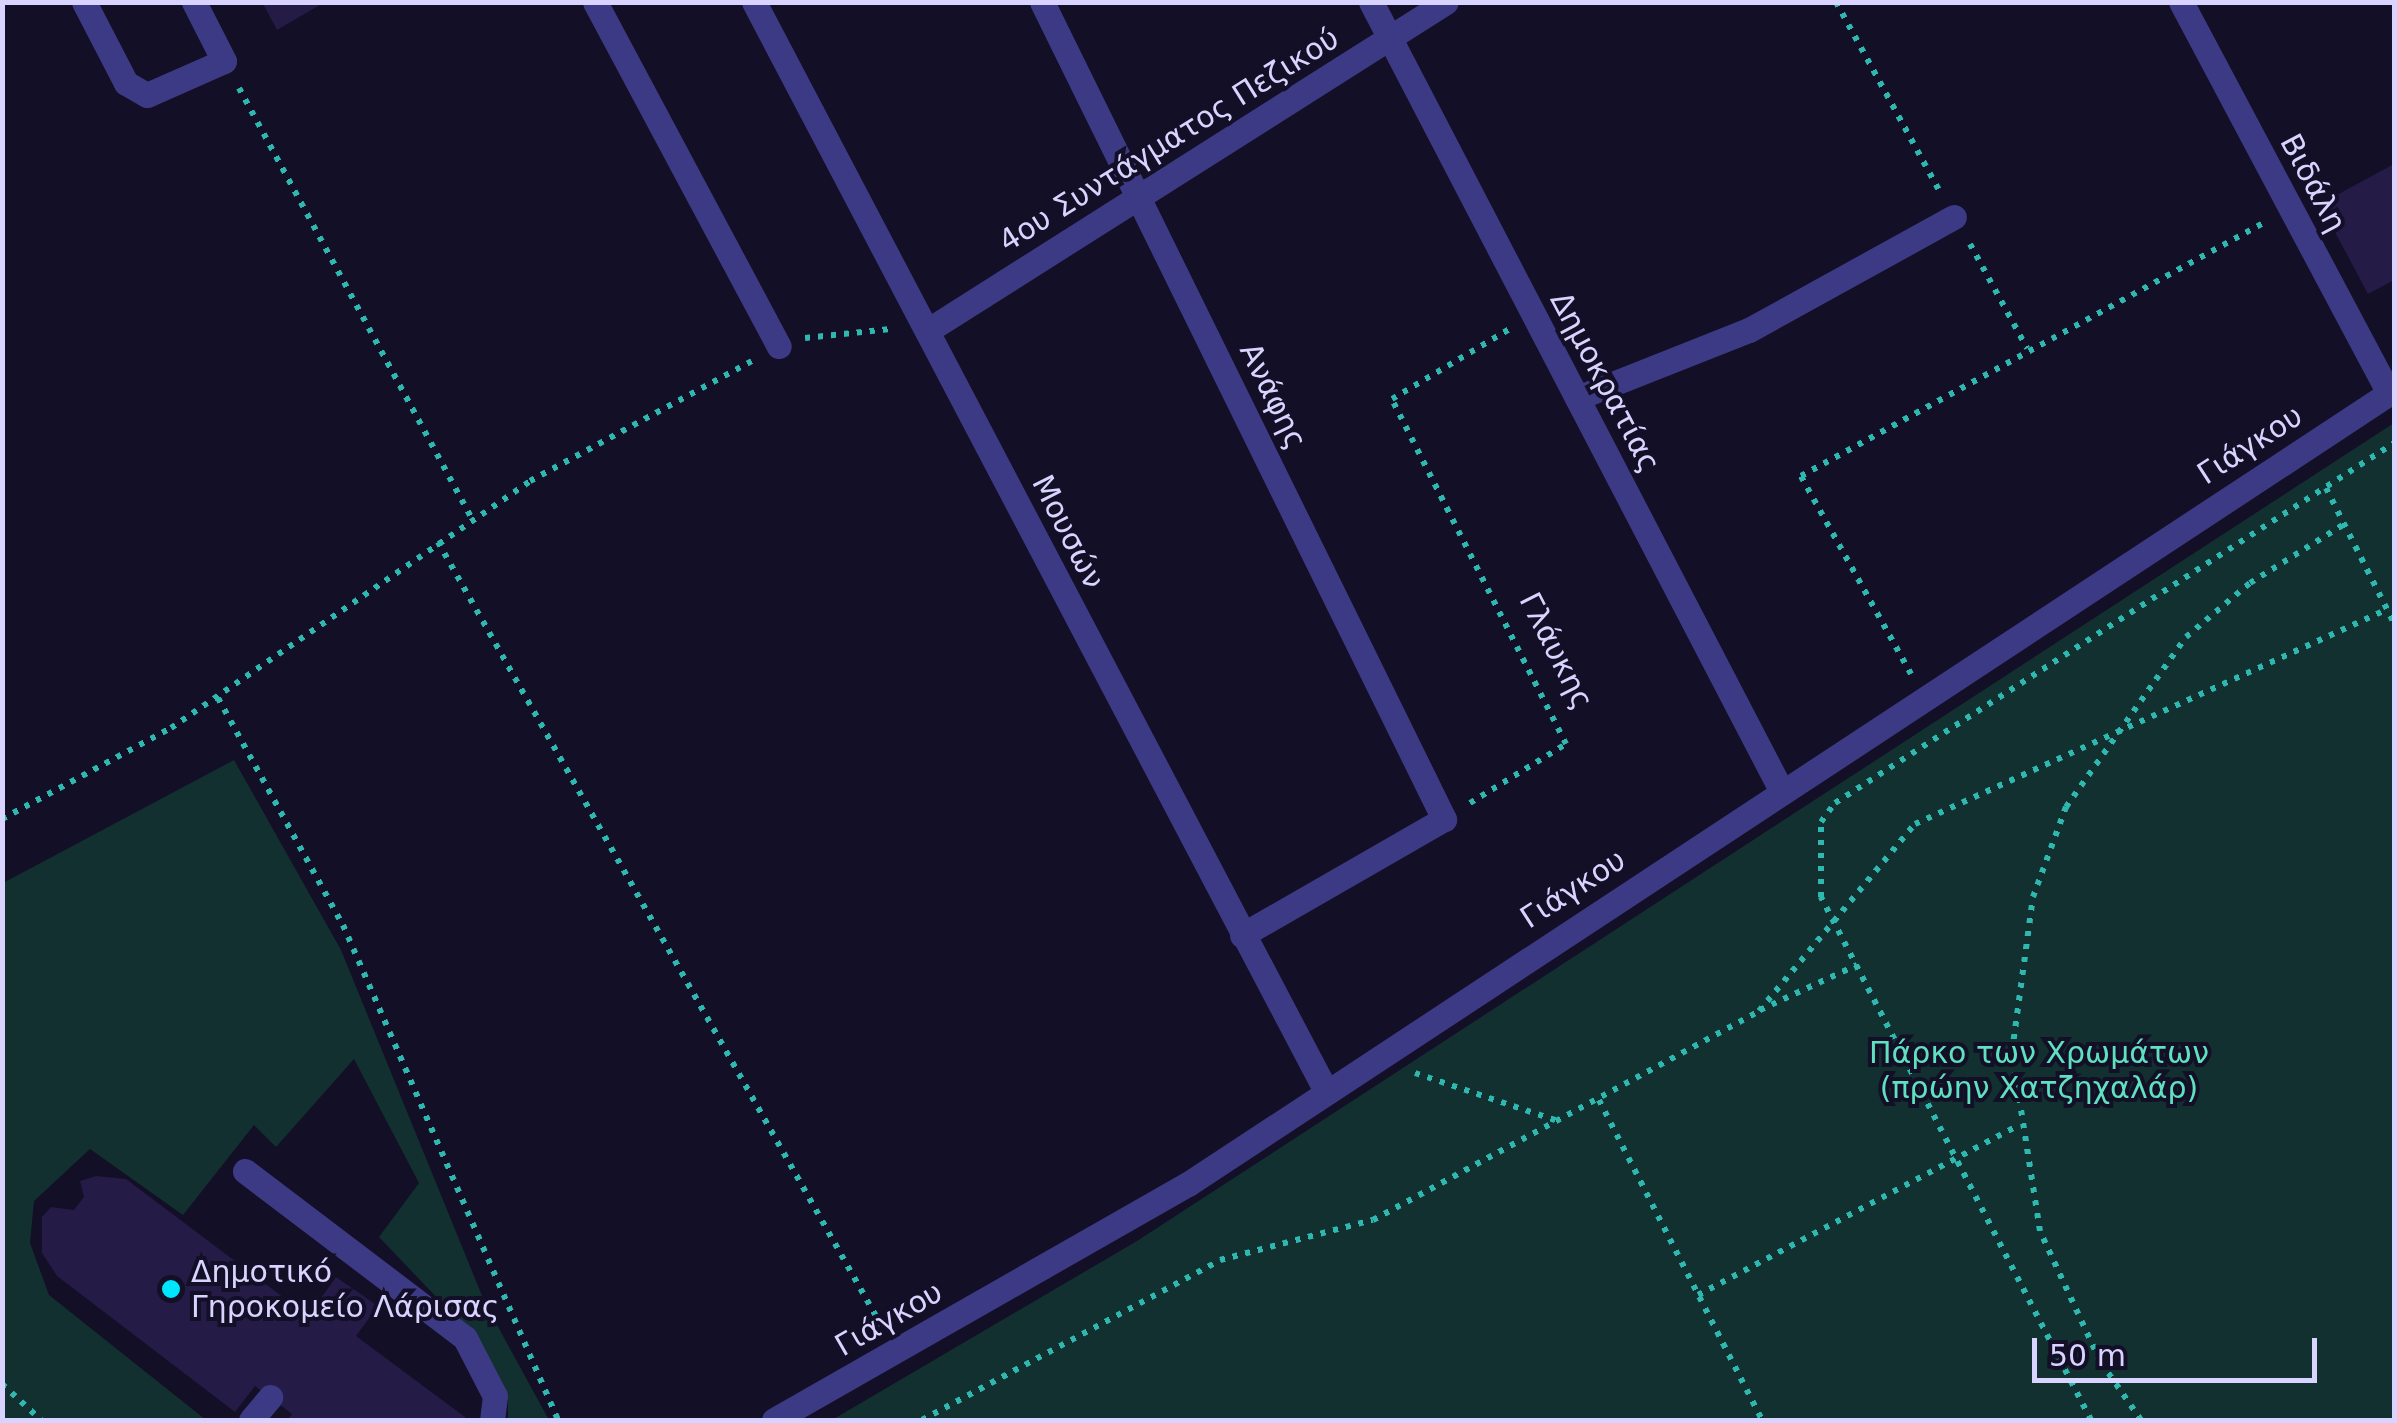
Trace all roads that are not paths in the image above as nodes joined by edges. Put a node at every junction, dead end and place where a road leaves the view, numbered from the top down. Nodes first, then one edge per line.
1 (84, 2) edge
2 (194, 2) edge
3 (594, 2) edge
4 (754, 2) edge
5 (1042, 2) edge
6 (1372, 2) edge
7 (1446, 2) edge
8 (2181, 2) edge
9 (1390, 39) junction
10 (1139, 197) junction
11 (1954, 217) road end
12 (927, 331) junction
13 (779, 346) road end
14 (2392, 392) edge
15 (1576, 398) junction
16 (1782, 790) junction
17 (1242, 935) junction
18 (1326, 1091) junction
19 (245, 1171) dead end
20 (270, 1397) dead end
21 (251, 1420) edge
22 (492, 1420) edge
23 (774, 1420) edge

1 - 2 street
3 - 13 street
4 - 12 street, Μουσών
5 - 10 street, Ανάφης
6 - 9 street, Δημοκρατίας
7 - 9 street, 4ου Συντάγματος Πεζικού
8 - 14 street, Βιδάλη
9 - 10 street, 4ου Συντάγματος Πεζικού
9 - 15 street, Δημοκρατίας
10 - 12 street, 4ου Συντάγματος Πεζικού
10 - 17 street, Ανάφης
11 - 15 street
12 - 17 street, Μουσών
14 - 16 street, Γιάγκου
15 - 16 street, Δημοκρατίας
16 - 18 street, Γιάγκου
17 - 18 street, Μουσών
18 - 23 street, Γιάγκου
19 - 22 street
20 - 21 street

